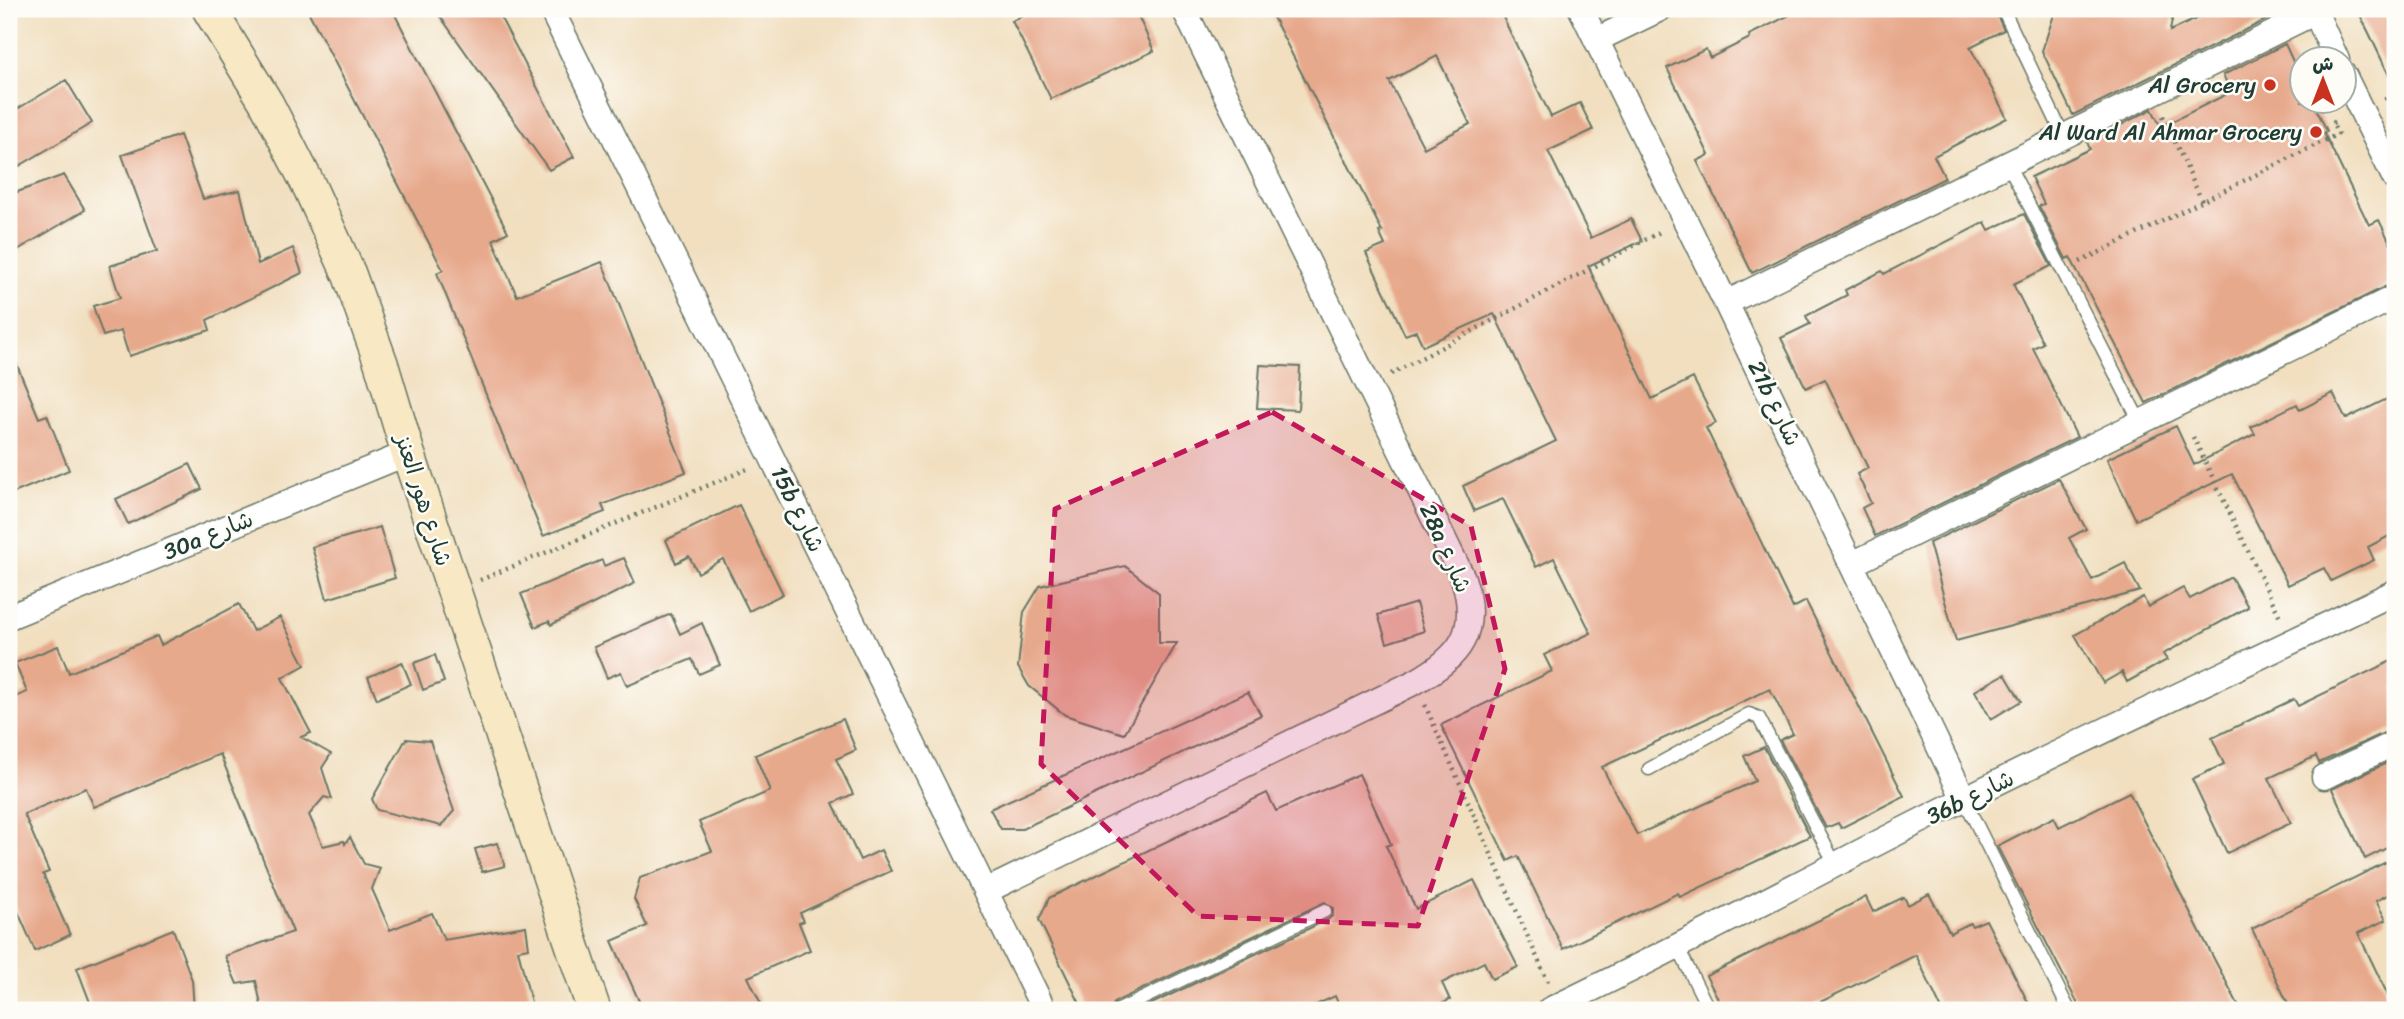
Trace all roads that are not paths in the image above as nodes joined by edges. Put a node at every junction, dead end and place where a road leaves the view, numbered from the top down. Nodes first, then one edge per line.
1 (209, 9) edge
2 (551, 9) edge
3 (1184, 9) edge
4 (1581, 9) edge
5 (1660, 9) edge
6 (2003, 9) edge
7 (2315, 11) edge
8 (1596, 40) junction
9 (2331, 46) edge
10 (2358, 104) edge
11 (2064, 137) junction
12 (2008, 164) junction
13 (2395, 179) edge
14 (2395, 298) edge
15 (1726, 303) junction
16 (2140, 422) junction
17 (408, 453) junction
18 (1852, 564) junction
19 (2395, 592) edge
20 (9, 617) edge
21 (2395, 743) edge
22 (1649, 769) dead end
23 (2324, 777) dead end
24 (1964, 799) junction
25 (1835, 864) junction
26 (986, 891) junction
27 (1325, 911) dead end
28 (1678, 948) junction
29 (1554, 1008) edge
30 (594, 1010) edge
31 (1044, 1010) edge
32 (1119, 1010) edge
33 (1709, 1010) edge
34 (2069, 1010) edge

1 - 17 street, شارع هور العنز
2 - 26 street, 15b شارع
3 - 26 street, 28a شارع
4 - 8 street, 21b شارع
5 - 8 street
6 - 11 lane
7 - 9 street
7 - 11 street
8 - 15 street, 21b شارع
10 - 13 street
11 - 12 street
12 - 15 street
12 - 16 lane
14 - 16 street
15 - 18 street, 21b شارع
16 - 18 street
17 - 20 street, 30a شارع
17 - 30 street, شارع هور العنز
18 - 24 street, 21b شارع
19 - 24 street, 36b شارع
21 - 23 street
22 - 25 lane
24 - 25 street, 36b شارع
24 - 34 lane
25 - 28 street, 36b شارع
26 - 31 street, 15b شارع
27 - 32 lane
28 - 29 street, 36b شارع
28 - 33 lane

